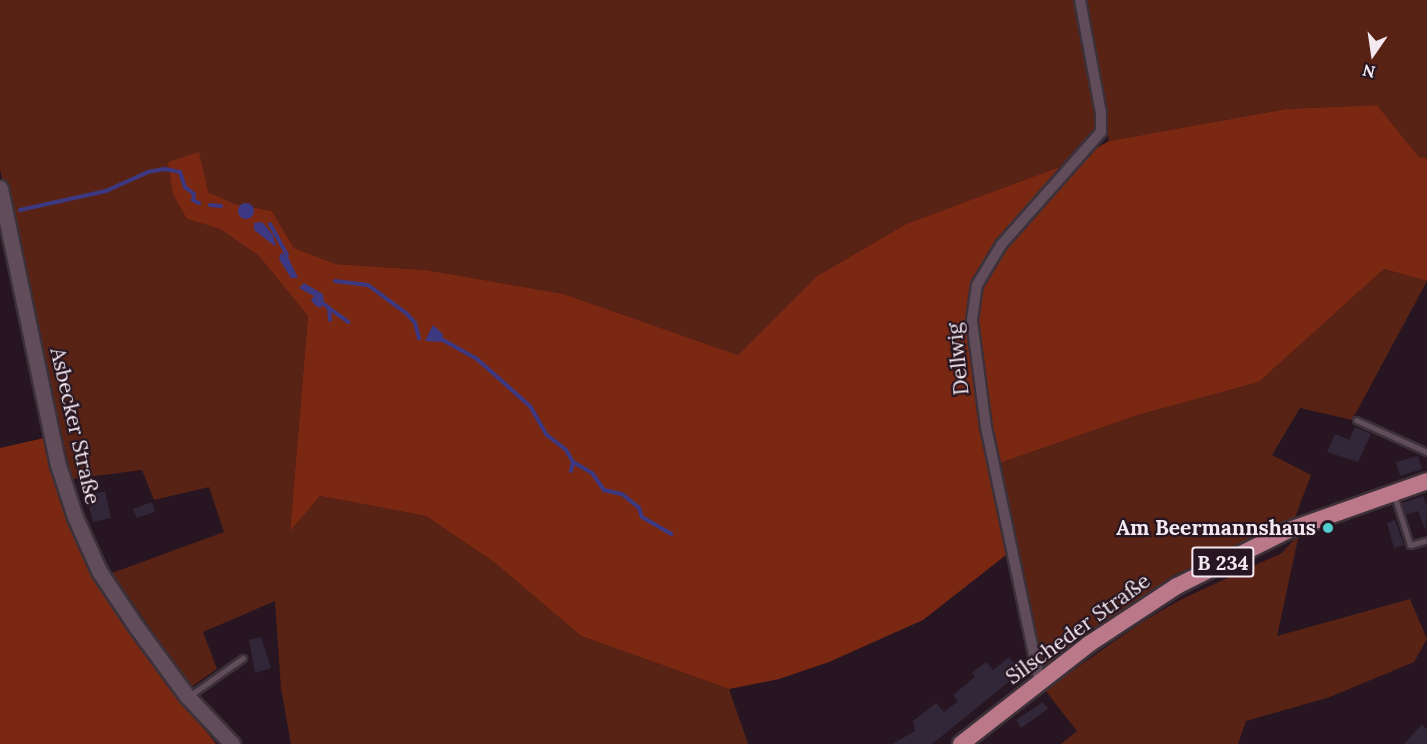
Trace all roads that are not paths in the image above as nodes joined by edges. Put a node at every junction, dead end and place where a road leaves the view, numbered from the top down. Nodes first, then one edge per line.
1 (1080, 0) edge
2 (0, 189) edge
3 (1356, 420) dead end
4 (1427, 452) edge
5 (1427, 481) edge
6 (1393, 492) junction
7 (1427, 540) edge
8 (243, 658) dead end
9 (1040, 683) junction
10 (187, 696) junction
11 (232, 744) edge
12 (961, 744) edge

1 - 9 street, Dellwig
2 - 10 main road, Asbecker Straße
3 - 4 lane
5 - 6 main road, Silscheder Straße / B 234
6 - 7 lane
6 - 9 main road, Silscheder Straße / B 234
8 - 10 lane
9 - 12 main road, Silscheder Straße / B 234
10 - 11 main road, Asbecker Straße

